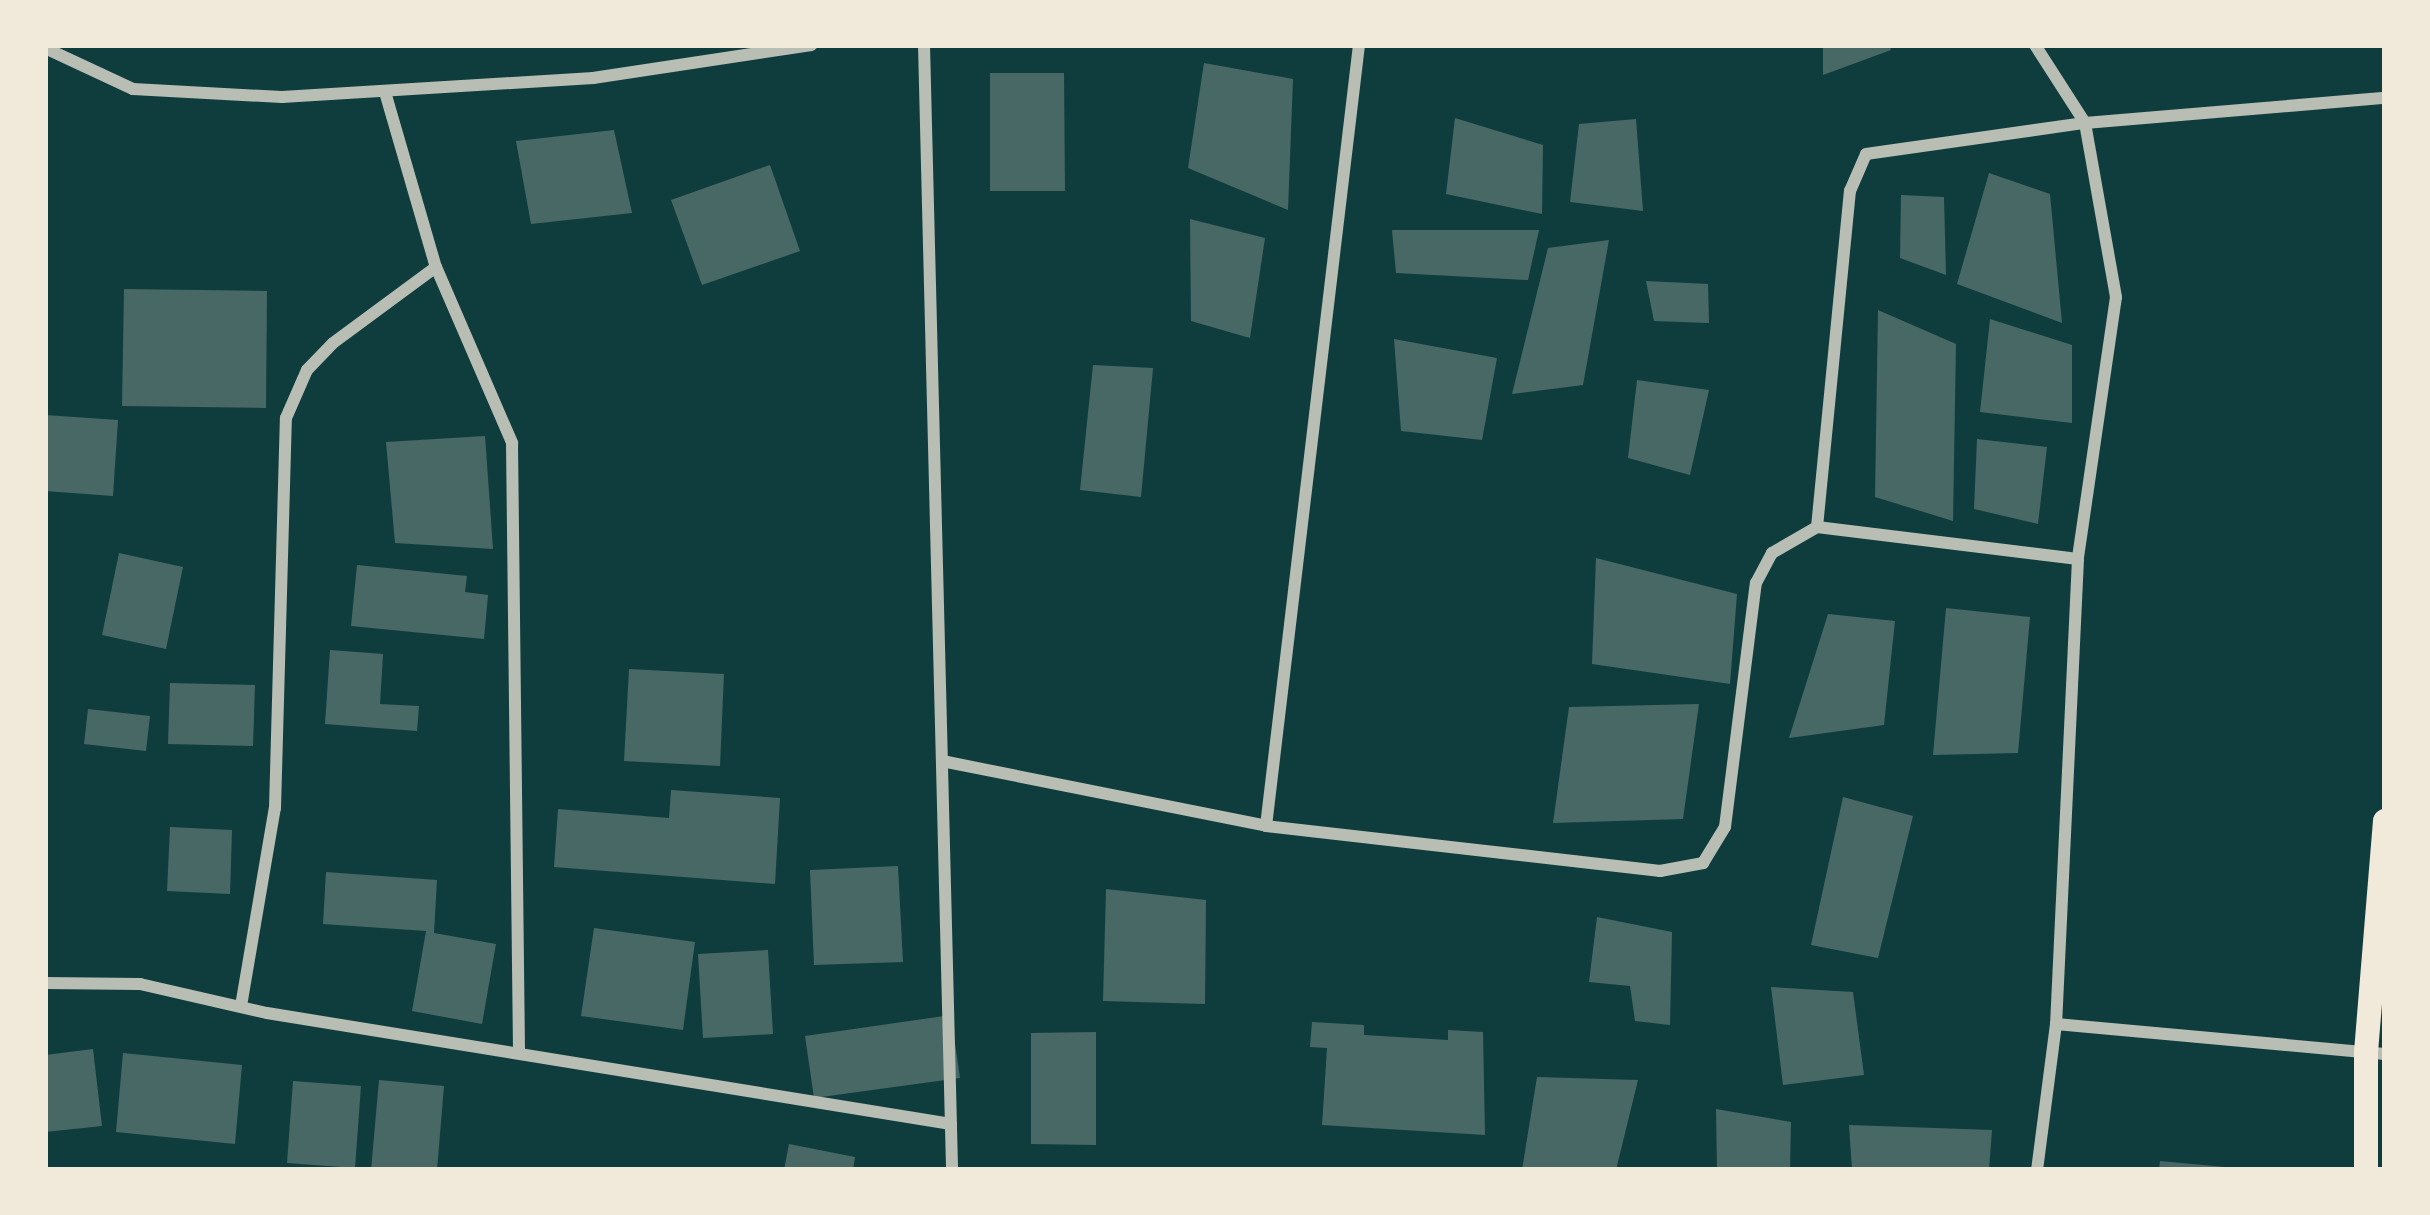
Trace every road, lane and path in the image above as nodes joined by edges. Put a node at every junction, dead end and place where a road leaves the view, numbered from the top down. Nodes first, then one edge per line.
1 (812, 45) edge
2 (924, 45) edge
3 (1359, 45) edge
4 (2036, 45) edge
5 (45, 48) edge
6 (386, 92) junction
7 (2385, 98) edge
8 (2085, 122) junction
9 (436, 267) junction
10 (1817, 527) junction
11 (2078, 559) junction
12 (947, 762) junction
13 (2385, 821) edge
14 (1266, 826) junction
15 (45, 983) edge
16 (241, 1006) junction
17 (2056, 1024) junction
18 (519, 1053) junction
19 (2375, 1053) edge
20 (951, 1124) junction
21 (952, 1170) edge
22 (2037, 1170) edge
23 (2366, 1170) edge

1 - 6 street
2 - 12 street
3 - 14 street
4 - 8 street
5 - 6 street
6 - 9 street
7 - 8 street
8 - 10 street
8 - 11 street
9 - 16 street
9 - 18 street
10 - 11 street
10 - 14 street
11 - 17 street
12 - 14 street
12 - 20 street
13 - 19 main road
15 - 16 street
16 - 18 street
17 - 19 street
17 - 22 street
18 - 20 street
19 - 23 main road
20 - 21 street

